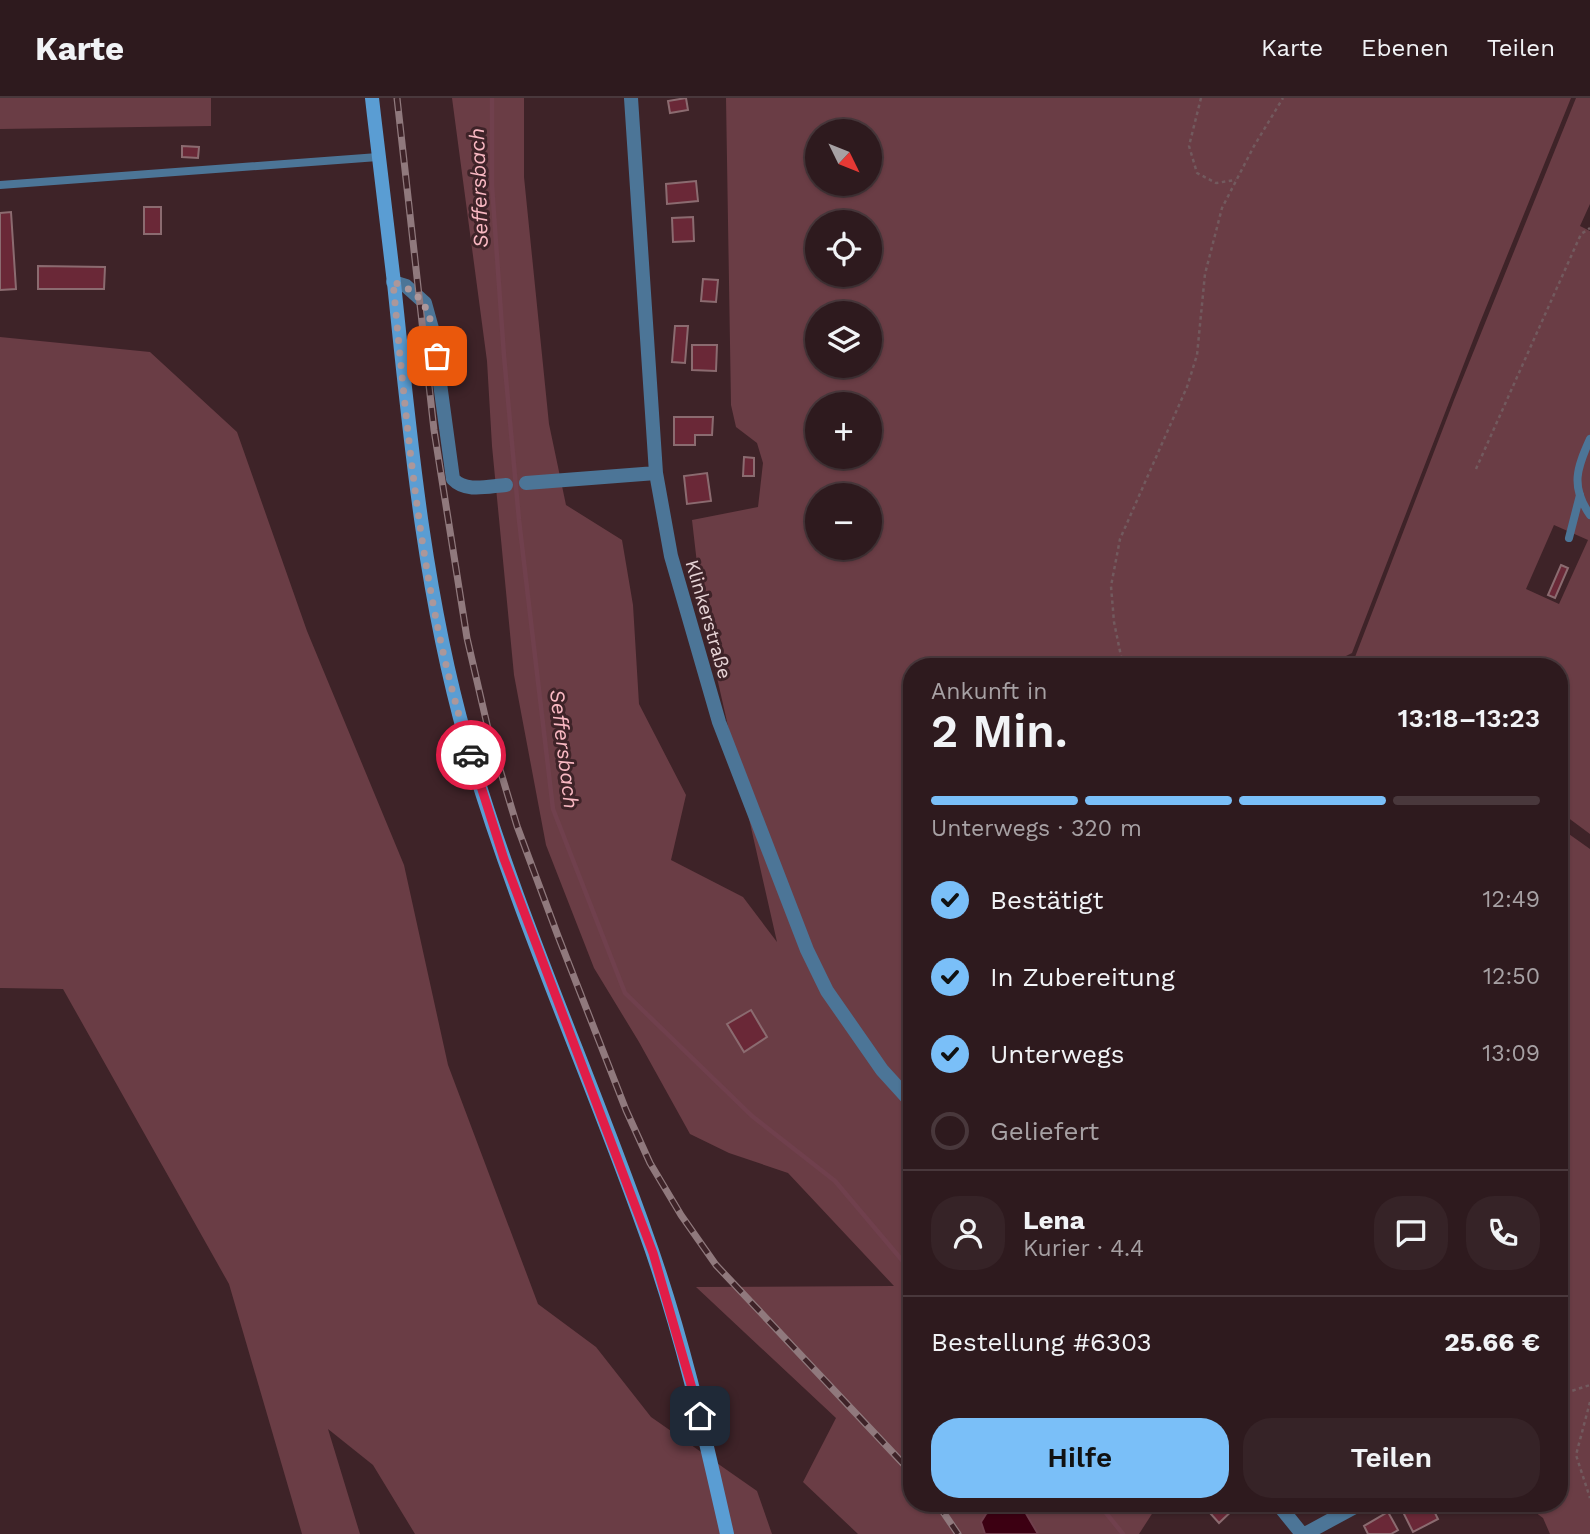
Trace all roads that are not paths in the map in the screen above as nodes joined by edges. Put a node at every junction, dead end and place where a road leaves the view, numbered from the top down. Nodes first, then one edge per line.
1 (372, 98) edge
2 (631, 98) edge
3 (378, 157) junction
4 (0, 185) edge
5 (393, 282) junction
6 (1590, 439) edge
7 (656, 473) junction
8 (526, 483) dead end
9 (506, 485) dead end
10 (1580, 495) junction
11 (1590, 515) edge
12 (1569, 538) dead end
13 (903, 1092) edge
14 (1285, 1512) edge
15 (1345, 1512) edge
16 (727, 1534) edge
17 (1303, 1534) edge

1 - 3 main road
2 - 7 street, Klinkerstraße
3 - 4 lane
3 - 5 main road
5 - 9 street
5 - 16 main road
6 - 10 lane
7 - 8 street
7 - 13 street, Klinkerstraße
10 - 11 lane
10 - 12 lane
14 - 17 street
15 - 17 street

